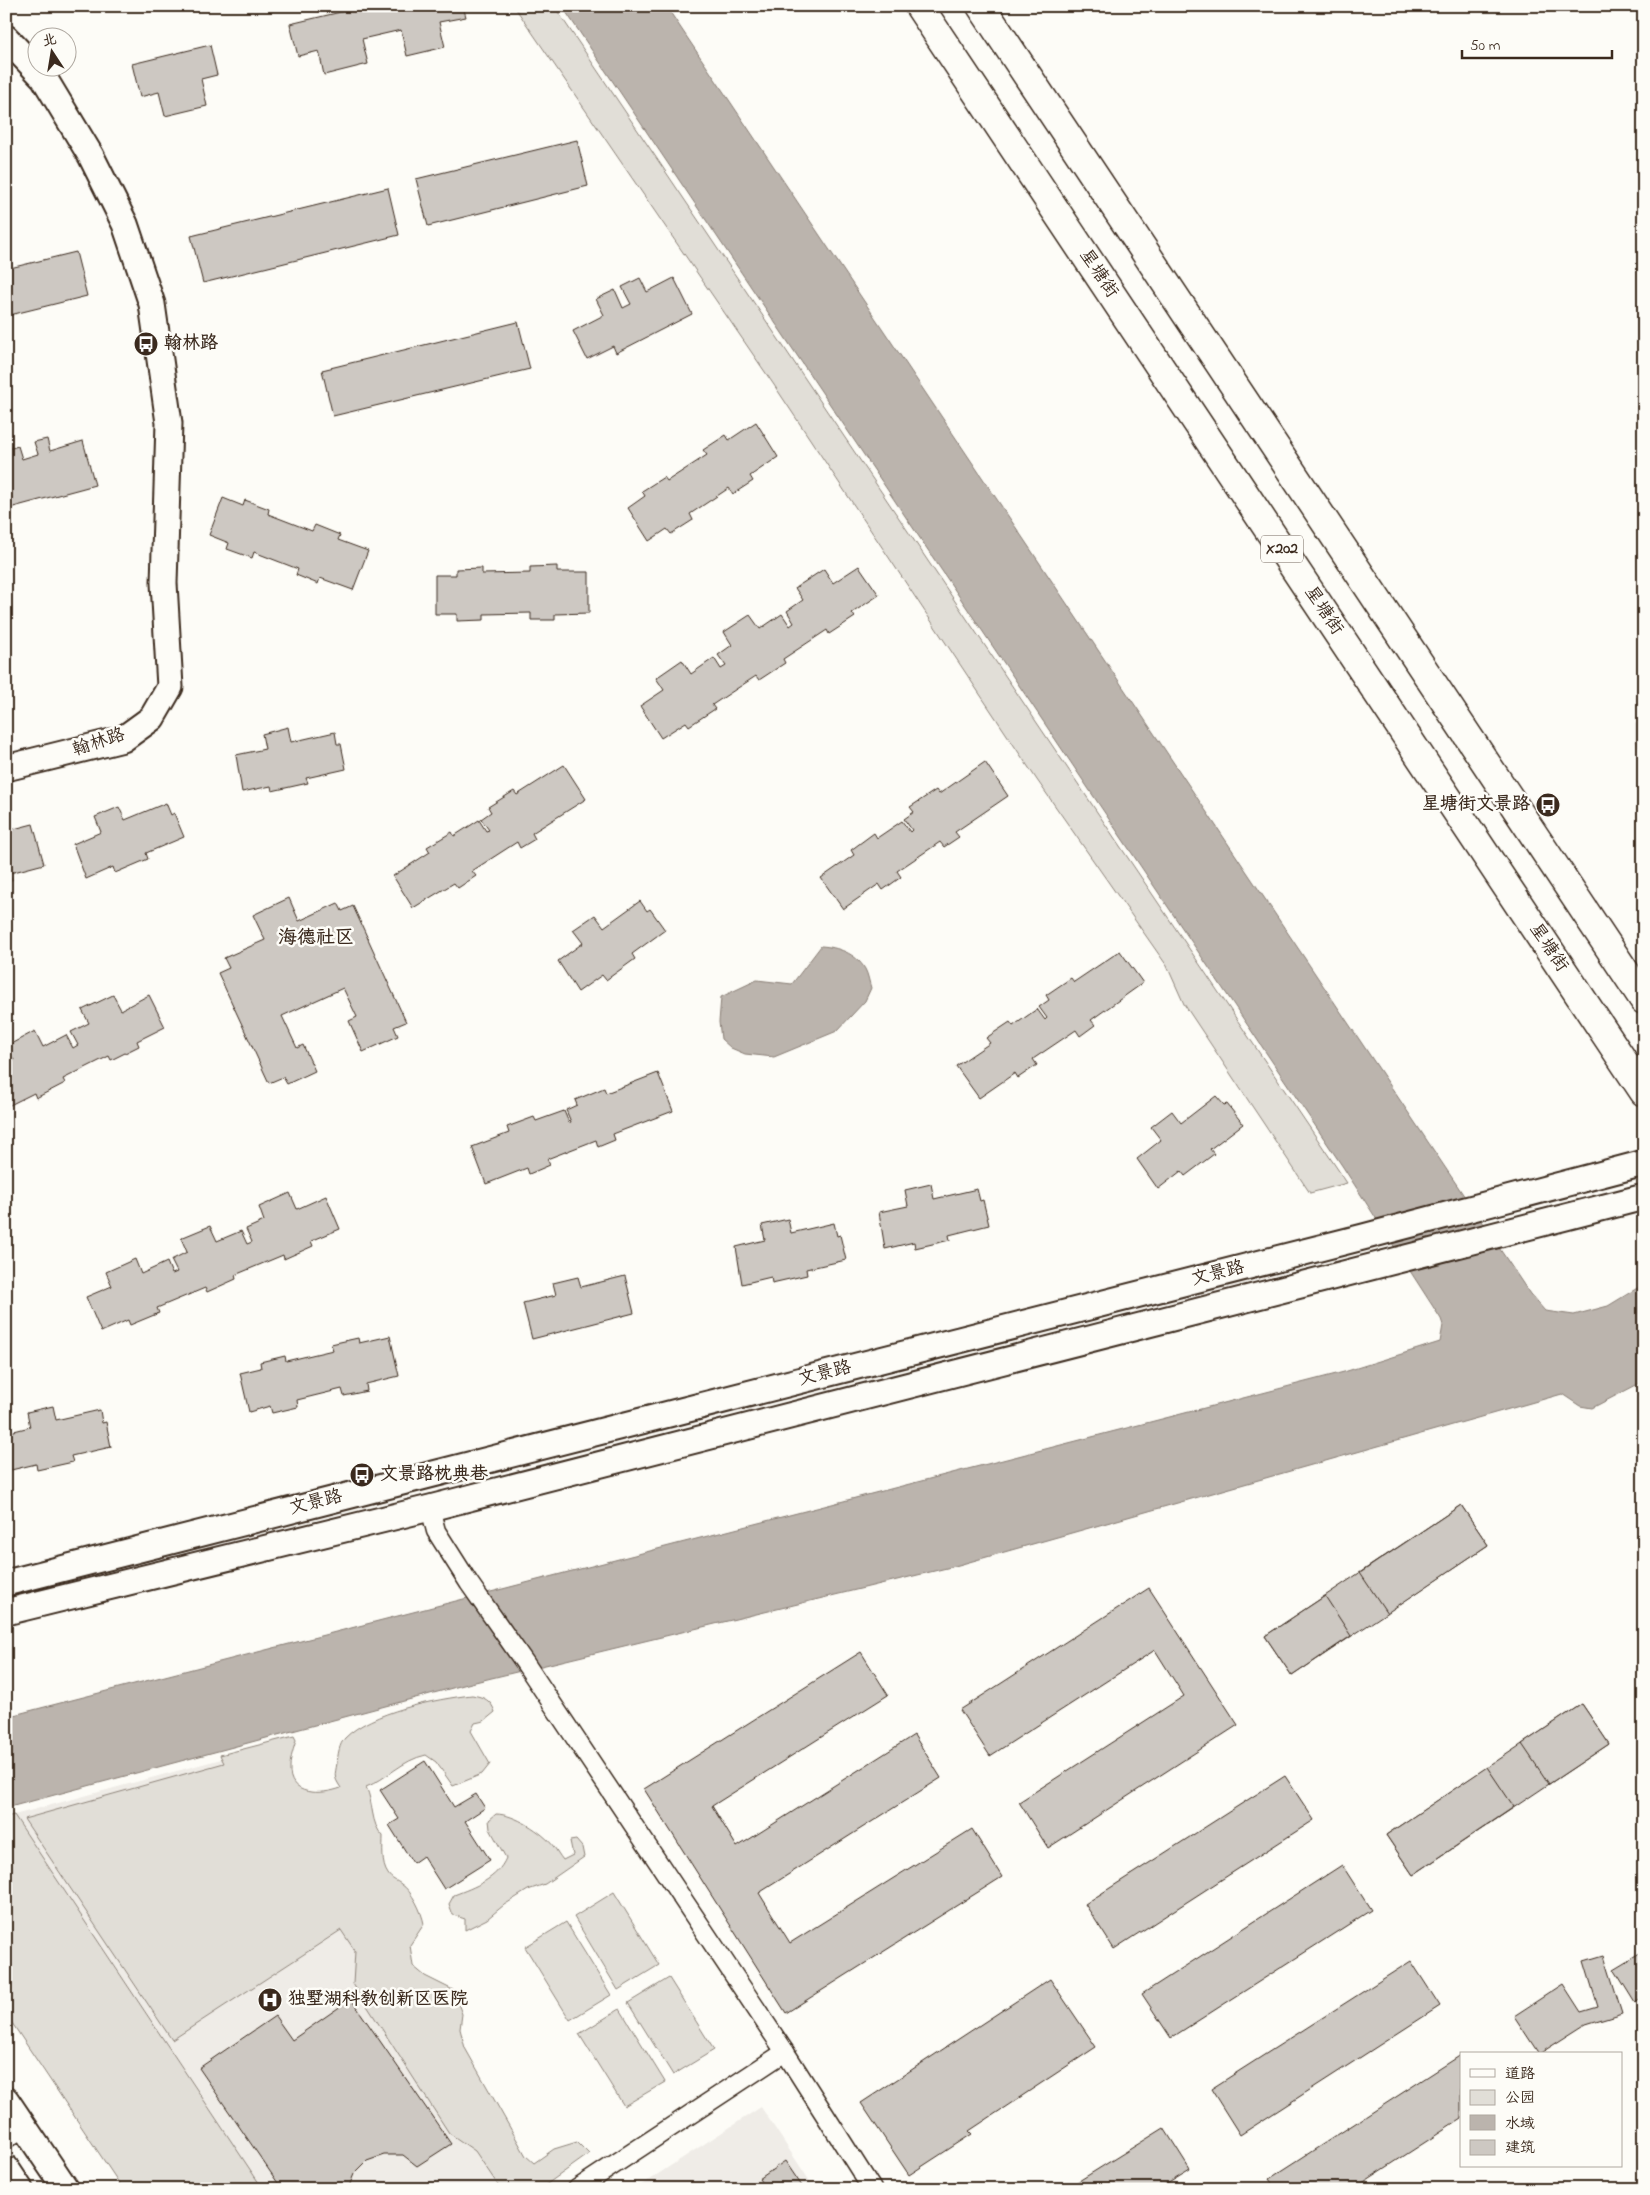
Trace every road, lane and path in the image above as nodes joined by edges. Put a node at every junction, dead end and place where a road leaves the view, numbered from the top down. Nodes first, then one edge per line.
1 (919, 6) edge
2 (981, 6) edge
3 (6, 38) edge
4 (6, 768) edge
5 (1644, 1000) edge
6 (1644, 1092) edge
7 (1644, 1163) edge
8 (1644, 1197) edge
9 (430, 1508) junction
10 (6, 1582) edge
11 (6, 1612) edge
12 (785, 2052) junction
13 (6, 2100) edge
14 (15, 2133) edge
15 (6, 2168) edge
16 (20, 2189) edge
17 (66, 2189) edge
18 (577, 2189) edge
19 (872, 2189) edge

1 - 6 main road, 星塘街 / X202
2 - 5 main road, X202
3 - 4 main road, 翰林路
7 - 10 main road, 文景路
8 - 9 main road, 文景路
9 - 11 main road, 文景路
9 - 12 street
12 - 18 street
12 - 19 street
13 - 14 main road
14 - 17 main road
15 - 16 main road

